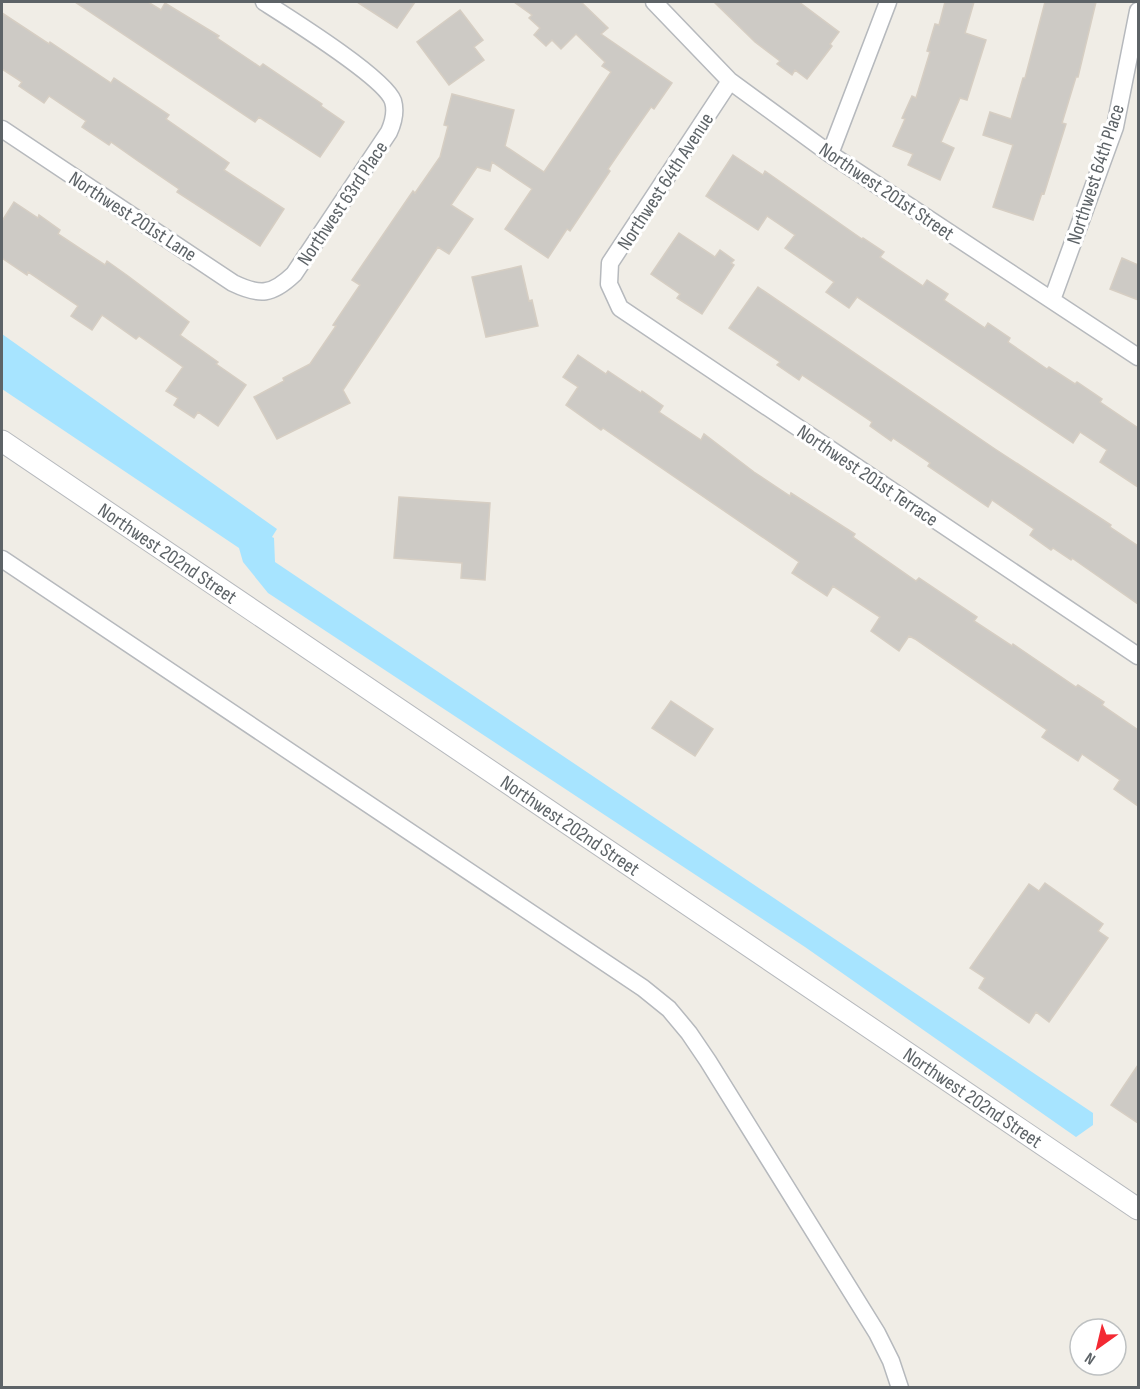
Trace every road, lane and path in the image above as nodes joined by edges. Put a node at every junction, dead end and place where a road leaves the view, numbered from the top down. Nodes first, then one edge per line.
1 (264, 2) edge
2 (654, 2) edge
3 (888, 2) edge
4 (1138, 11) edge
5 (730, 81) junction
6 (2, 129) edge
7 (830, 154) junction
8 (609, 284) joint
9 (269, 291) joint
10 (1052, 300) junction
11 (1138, 357) edge
12 (2, 441) edge
13 (2, 559) edge
14 (1138, 656) edge
15 (1138, 1209) edge
16 (900, 1388) edge

1 - 9 street, Northwest 63rd Place
2 - 5 street, Northwest 201st Street
3 - 7 street
4 - 10 street, Northwest 64th Place
5 - 7 street, Northwest 201st Street
5 - 8 street, Northwest 64th Avenue
6 - 9 street, Northwest 201st Lane
7 - 10 street, Northwest 201st Street
8 - 14 street, Northwest 201st Terrace
10 - 11 street, Northwest 201st Street
12 - 15 street, Northwest 202nd Street
13 - 16 street

